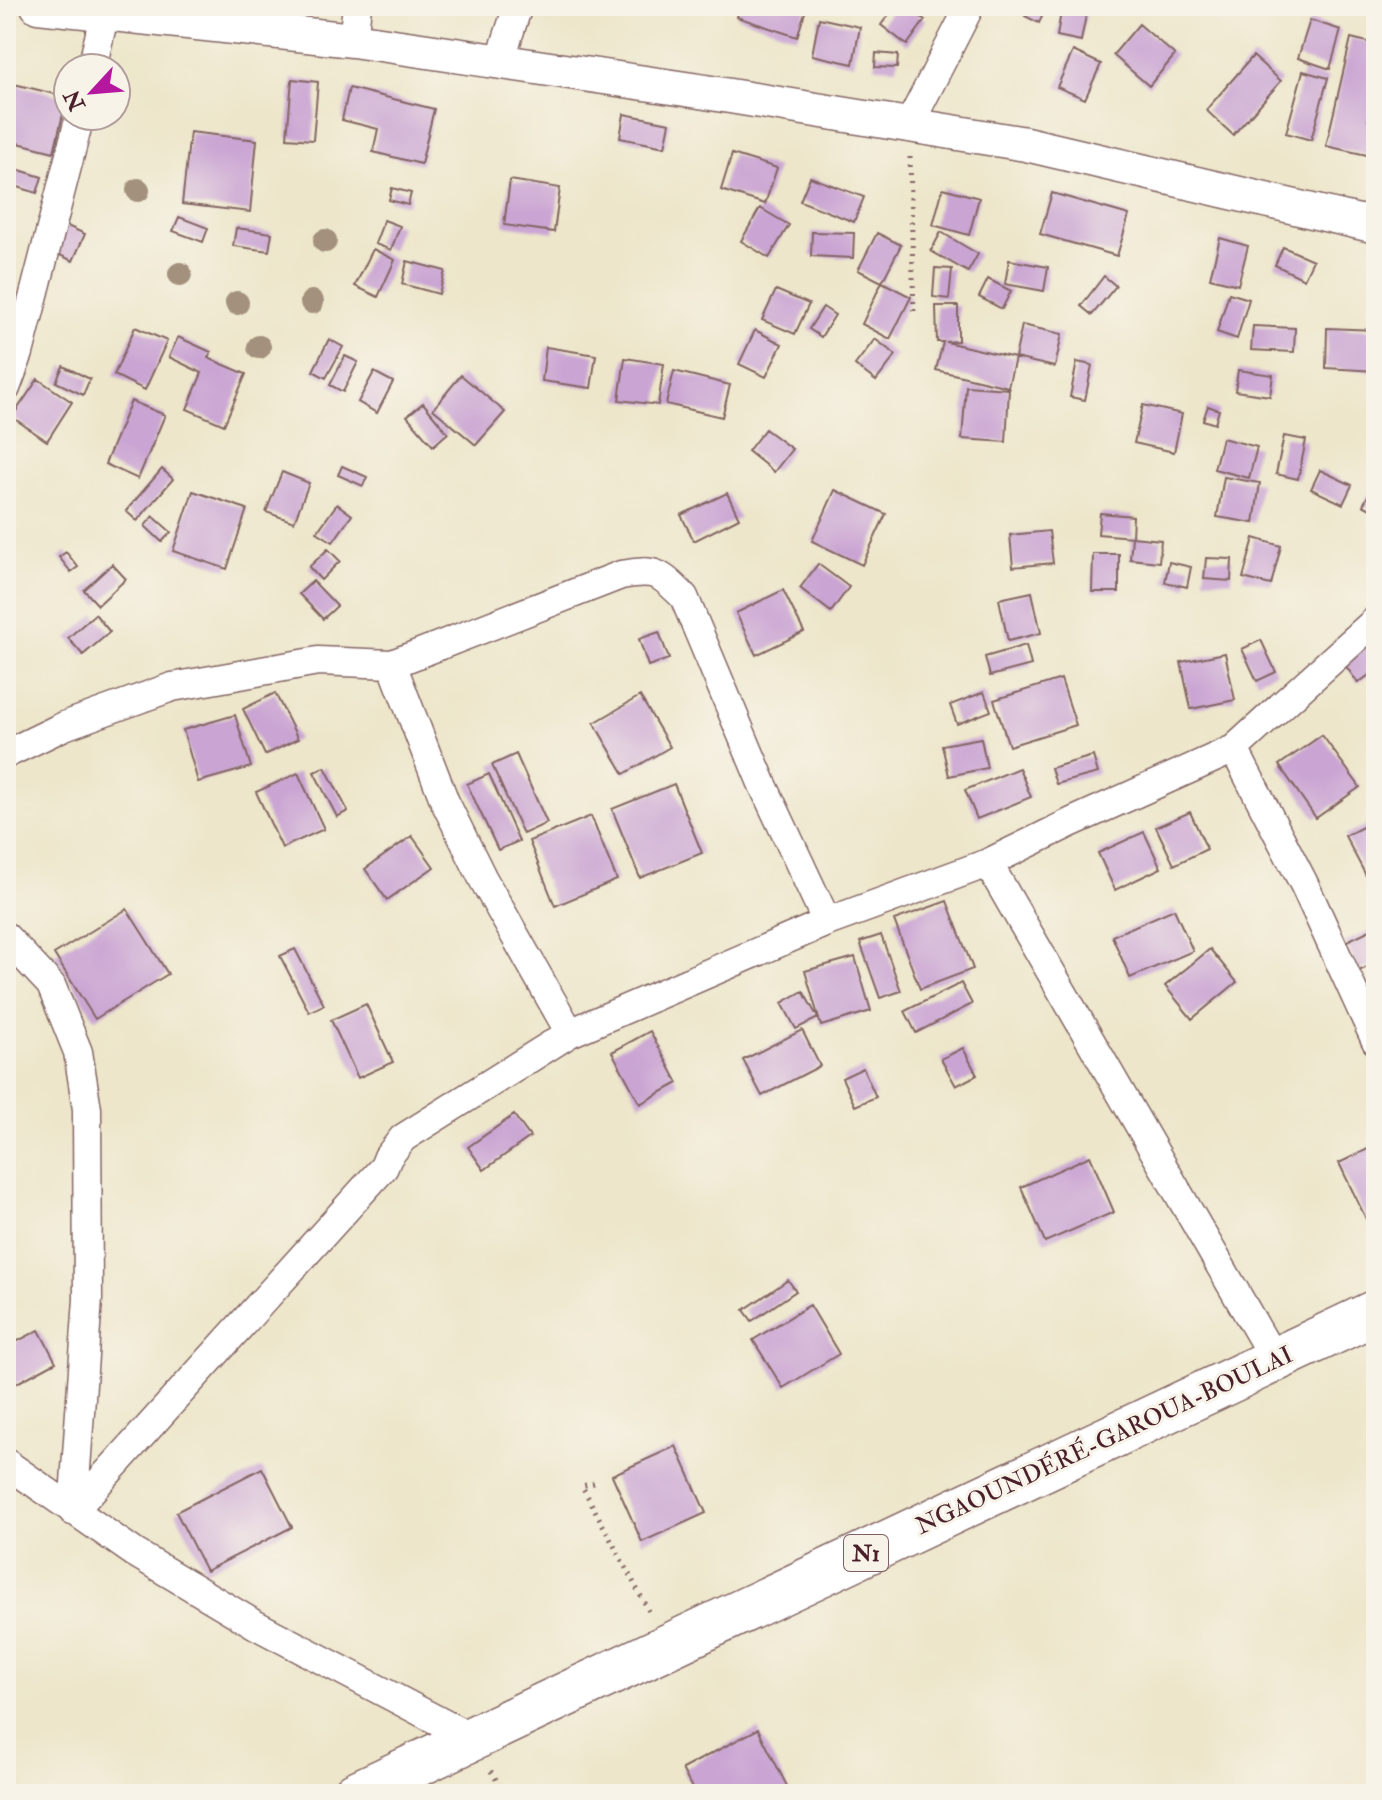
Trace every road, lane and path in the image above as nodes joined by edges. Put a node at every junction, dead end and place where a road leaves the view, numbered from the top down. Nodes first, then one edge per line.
1 (38, 6) edge
2 (357, 6) edge
3 (518, 6) edge
4 (970, 6) edge
5 (105, 12) junction
6 (353, 40) junction
7 (96, 52) edge
8 (500, 61) junction
9 (909, 125) junction
10 (76, 132) edge
11 (1376, 226) edge
12 (914, 316) dead end
13 (6, 388) edge
14 (1376, 620) edge
15 (392, 664) junction
16 (1234, 749) junction
17 (6, 754) edge
18 (988, 863) junction
19 (827, 922) junction
20 (6, 937) edge
21 (570, 1033) junction
22 (1376, 1041) edge
23 (1376, 1312) edge
24 (1274, 1359) junction
25 (6, 1463) edge
26 (594, 1483) dead end
27 (73, 1511) junction
28 (669, 1647) junction
29 (471, 1738) junction
30 (355, 1794) edge

1 - 5 street
2 - 6 street
3 - 8 street
4 - 9 street
5 - 6 street
5 - 7 street
6 - 8 street
8 - 9 street
9 - 11 street
9 - 12 path
10 - 13 street
14 - 16 street
15 - 17 street
15 - 19 street
15 - 21 street
16 - 18 street
16 - 22 street
18 - 19 street
18 - 24 street
19 - 21 street
20 - 27 street
21 - 27 street
23 - 24 highway, NGAOUNDÉRÉ-GAROUA-BOULAI / N1
24 - 28 highway, NGAOUNDÉRÉ-GAROUA-BOULAI / N1
25 - 27 street
26 - 28 path
27 - 29 street
28 - 29 highway, NGAOUNDÉRÉ-GAROUA-BOULAI / N1
29 - 30 highway, NGAOUNDÉRÉ-GAROUA-BOULAI / N1

